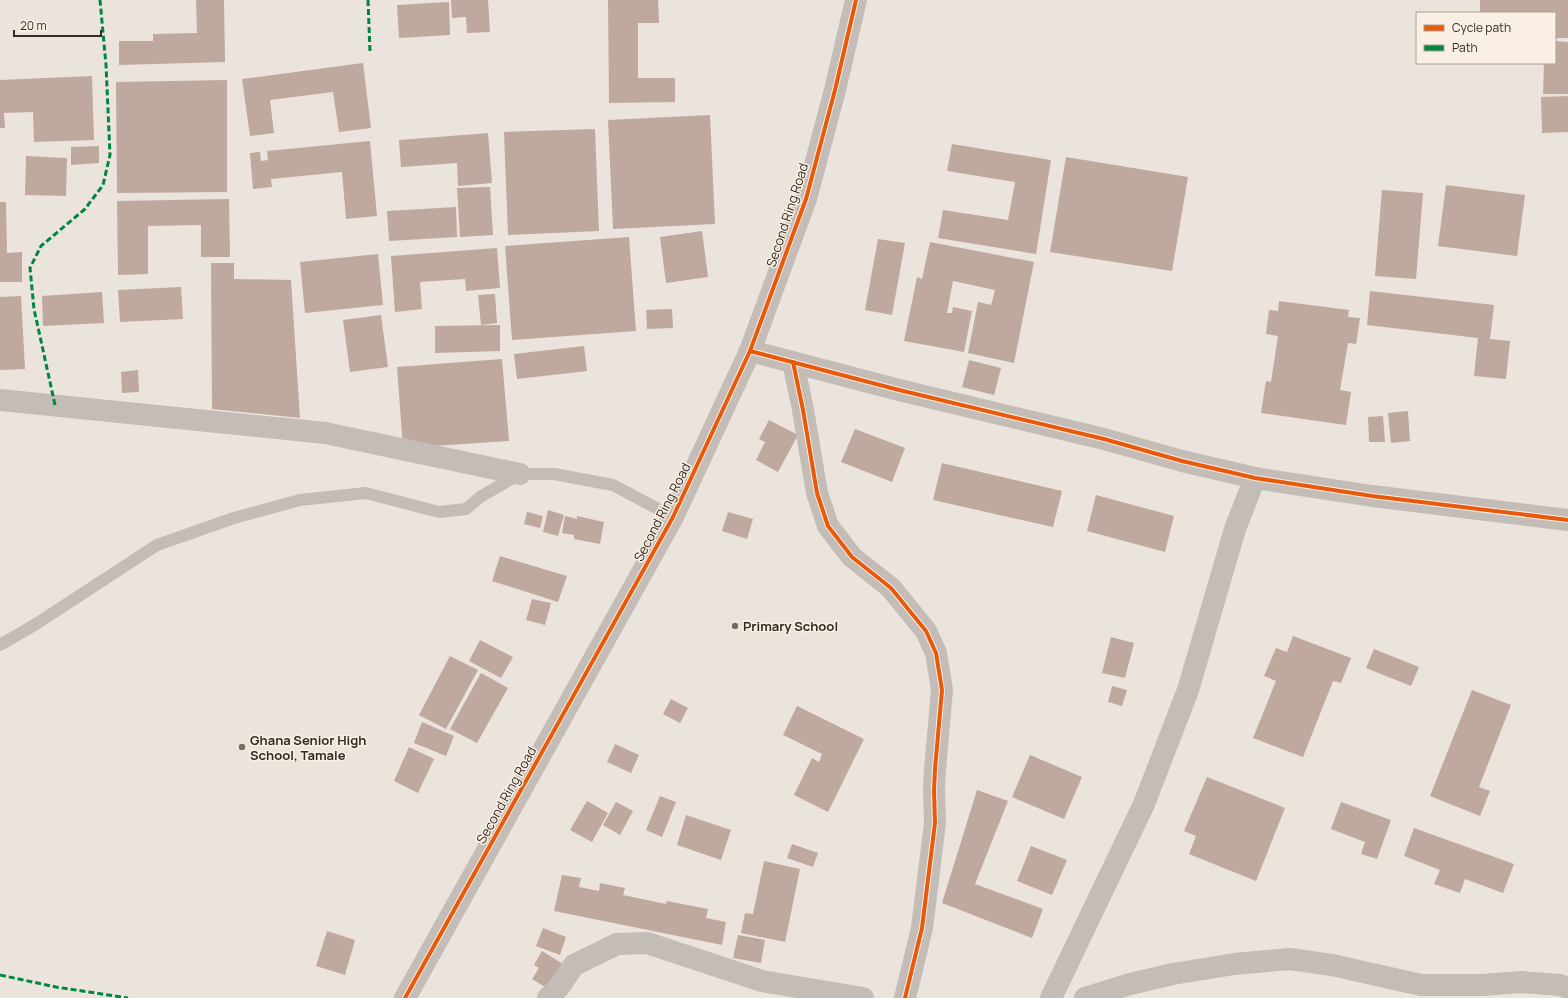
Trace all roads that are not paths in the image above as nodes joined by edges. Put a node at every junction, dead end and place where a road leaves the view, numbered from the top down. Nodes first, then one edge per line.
1 (856, 0) edge
2 (750, 351) junction
3 (793, 362) junction
4 (0, 400) edge
5 (520, 474) junction
6 (1255, 478) junction
7 (673, 517) junction
8 (1568, 520) edge
9 (0, 645) edge
10 (1568, 988) edge
11 (405, 998) edge
12 (548, 998) edge
13 (863, 998) edge
14 (905, 998) edge
15 (1051, 998) edge
16 (1084, 998) edge

1 - 2 street, Second Ring Road
2 - 3 street
2 - 7 street, Second Ring Road
3 - 6 street
3 - 14 street
4 - 5 street
5 - 7 lane
5 - 9 lane
6 - 8 street
6 - 15 street
7 - 11 street, Second Ring Road
10 - 16 street
12 - 13 street

